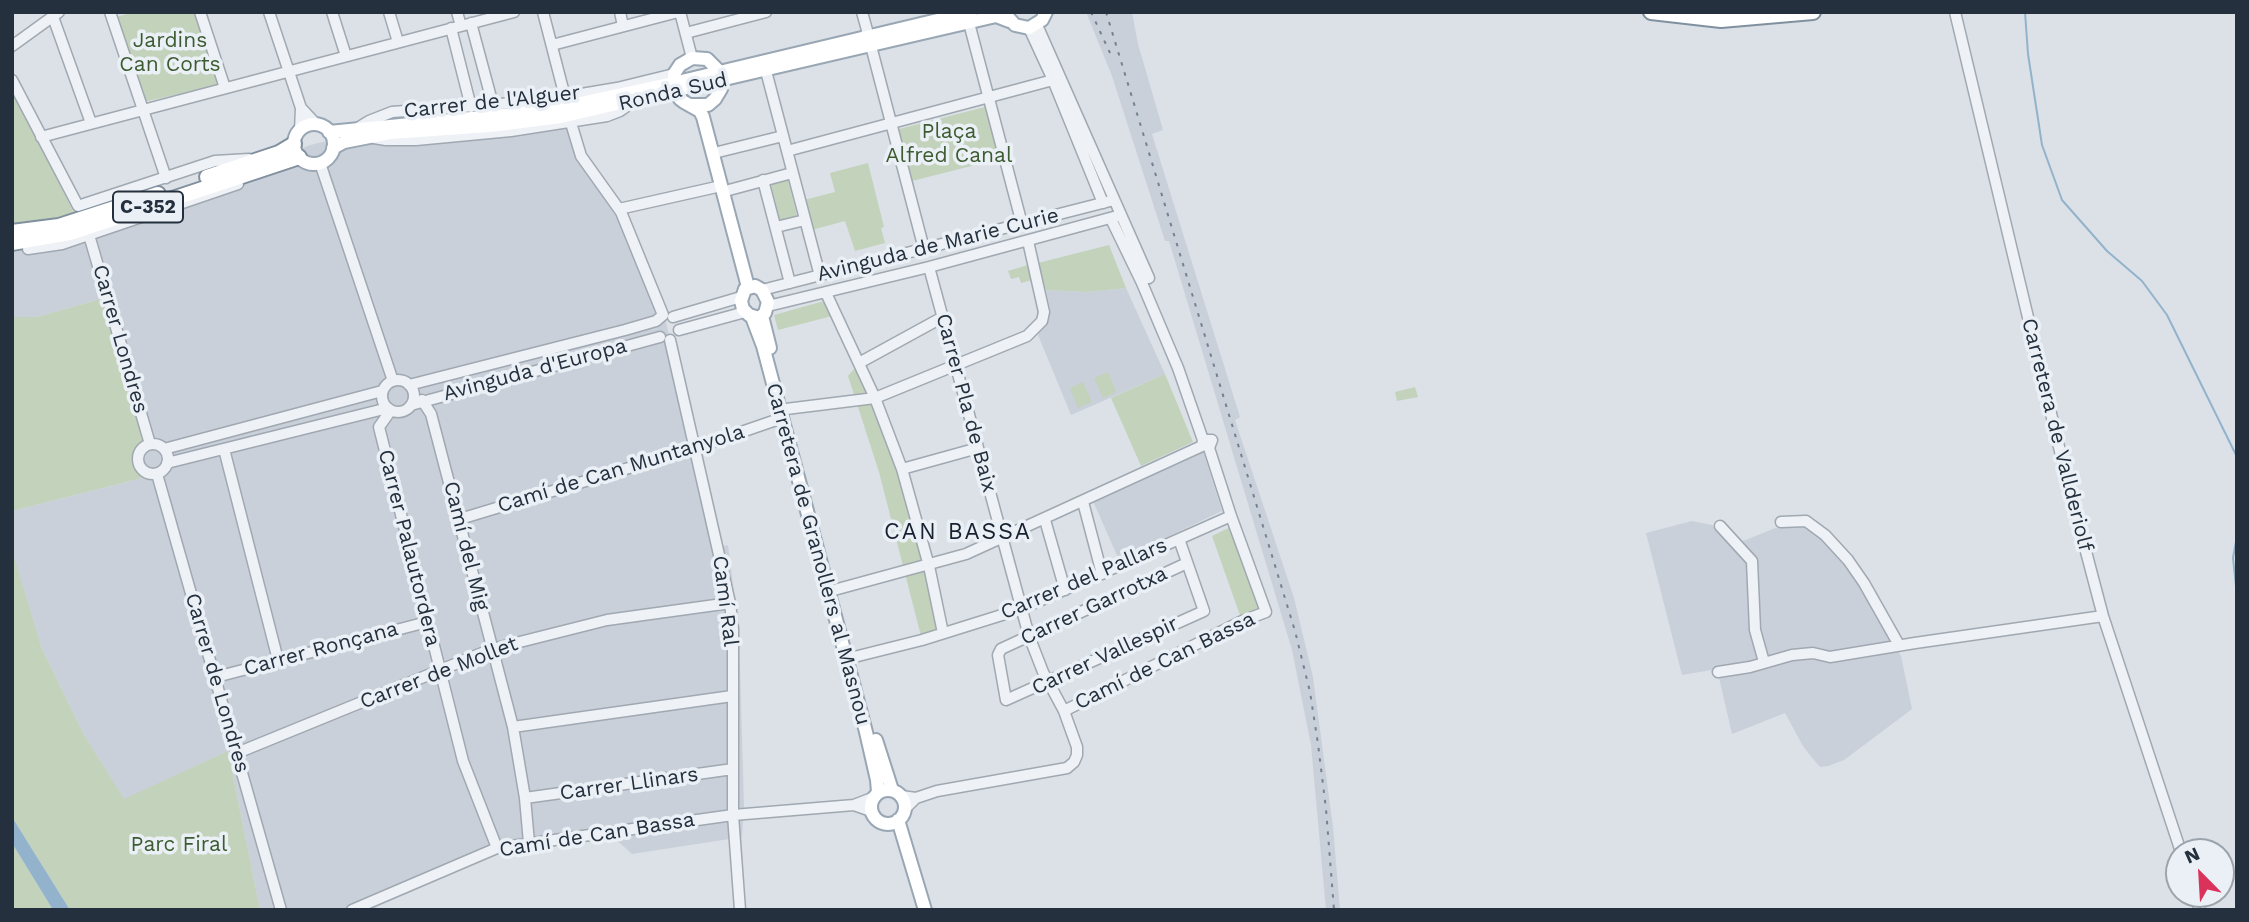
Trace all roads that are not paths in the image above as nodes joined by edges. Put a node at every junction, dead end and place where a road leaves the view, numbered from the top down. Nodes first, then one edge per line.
1 (110, 12) edge
2 (200, 12) edge
3 (269, 12) edge
4 (332, 12) edge
5 (390, 12) edge
6 (457, 12) edge
7 (514, 12) edge
8 (543, 12) edge
9 (620, 12) edge
10 (679, 12) edge
11 (766, 12) edge
12 (862, 12) edge
13 (1046, 12) edge
14 (1651, 12) edge
15 (1813, 12) edge
16 (1955, 12) edge
17 (56, 15) edge
18 (1007, 16) edge
19 (970, 18) edge
20 (461, 26) junction
21 (623, 26) junction
22 (1033, 26) junction
23 (686, 33) junction
24 (398, 42) junction
25 (868, 42) junction
26 (552, 45) junction
27 (12, 46) edge
28 (346, 56) junction
29 (692, 58) junction
30 (289, 71) junction
31 (766, 71) junction
32 (721, 77) junction
33 (12, 80) edge
34 (1053, 80) junction
35 (674, 83) junction
36 (225, 88) junction
37 (565, 97) junction
38 (989, 97) junction
39 (633, 102) junction
40 (492, 105) junction
41 (689, 105) junction
42 (708, 105) junction
43 (471, 107) junction
44 (300, 108) junction
45 (143, 109) junction
46 (90, 123) junction
47 (571, 123) junction
48 (316, 124) junction
49 (892, 124) junction
50 (300, 130) junction
51 (354, 130) junction
52 (329, 132) junction
53 (367, 136) junction
54 (783, 136) junction
55 (41, 138) junction
56 (333, 148) junction
57 (297, 151) junction
58 (787, 151) junction
59 (718, 152) junction
60 (320, 163) junction
61 (259, 164) junction
62 (792, 173) junction
63 (166, 178) junction
64 (763, 180) junction
65 (725, 188) junction
66 (1109, 201) junction
67 (619, 209) junction
68 (1116, 217) junction
69 (805, 220) junction
70 (1022, 223) junction
71 (776, 227) junction
72 (12, 232) edge
73 (89, 235) junction
74 (1028, 241) junction
75 (12, 243) edge
76 (924, 248) junction
77 (12, 249) edge
78 (28, 249) joint
79 (929, 267) junction
80 (820, 276) junction
81 (1149, 278) dead end
82 (790, 283) junction
83 (752, 290) junction
84 (826, 293) junction
85 (757, 313) junction
86 (943, 317) junction
87 (664, 318) junction
88 (679, 330) junction
89 (665, 338) junction
90 (859, 363) junction
91 (956, 365) junction
92 (393, 380) junction
93 (409, 385) junction
94 (382, 391) junction
95 (443, 394) junction
96 (875, 398) junction
97 (422, 400) junction
98 (411, 405) junction
99 (389, 409) junction
100 (784, 413) junction
101 (432, 414) junction
102 (355, 416) junction
103 (379, 427) junction
104 (1207, 443) junction
105 (150, 444) junction
106 (695, 448) junction
107 (978, 448) junction
108 (164, 449) junction
109 (224, 449) junction
110 (167, 463) junction
111 (902, 469) junction
112 (157, 474) junction
113 (1083, 502) junction
114 (1231, 516) junction
115 (460, 519) junction
116 (1045, 520) junction
117 (1781, 522) dead end
118 (1720, 526) dead end
119 (1003, 539) junction
120 (1179, 539) junction
121 (1187, 564) junction
122 (929, 566) junction
123 (1102, 574) junction
124 (834, 590) junction
125 (1065, 590) junction
126 (730, 603) junction
127 (1021, 609) junction
128 (2103, 616) junction
129 (427, 622) junction
130 (943, 633) junction
131 (1029, 636) junction
132 (1899, 645) junction
133 (492, 649) junction
134 (854, 657) junction
135 (278, 660) junction
136 (1764, 662) junction
137 (439, 669) junction
138 (1718, 672) dead end
139 (216, 677) junction
140 (1049, 682) junction
141 (732, 696) junction
142 (1006, 700) joint
143 (1063, 711) junction
144 (513, 727) junction
145 (237, 753) junction
146 (733, 769) junction
147 (896, 793) junction
148 (525, 798) junction
149 (916, 798) junction
150 (874, 801) junction
151 (733, 815) junction
152 (897, 818) junction
153 (2176, 838) edge
154 (529, 843) junction
155 (497, 848) junction
156 (275, 893) junction
157 (273, 910) edge
158 (281, 910) edge
159 (352, 910) edge
160 (740, 910) edge
161 (922, 910) edge

1 - 45 street
2 - 36 street
3 - 30 street
4 - 28 street
5 - 24 street
6 - 20 street
7 - 20 street
8 - 26 street
9 - 21 street
10 - 21 street
10 - 23 street
11 - 23 street
12 - 25 street
13 - 22 main road
14 - 15 highway
16 - 128 street, Carretera de Vallderiolf
17 - 27 street
17 - 46 street
18 - 19 main road, Ronda Sud
18 - 22 main road, Ronda Sud
19 - 25 main road, Ronda Sud
19 - 38 street
20 - 24 street
20 - 40 street
20 - 43 street
21 - 26 street
22 - 34 street
22 - 66 street
23 - 29 street
24 - 28 street
25 - 31 main road, Ronda Sud
25 - 32 main road, Ronda Sud
25 - 49 street
26 - 37 street
28 - 30 street
29 - 32 main road
29 - 35 main road
30 - 36 street
30 - 44 street
31 - 32 main road, Ronda Sud
31 - 54 street
32 - 35 main road, Ronda Sud
32 - 42 main road
33 - 55 street
34 - 38 street
34 - 66 street
35 - 37 street, Carrer de l'Alguer
35 - 39 main road, Ronda Sud
35 - 41 main road
35 - 51 main road, Ronda Sud
36 - 45 street
37 - 40 street, Carrer de l'Alguer
38 - 49 street
38 - 70 street
39 - 47 street
39 - 53 main road, Ronda Sud
40 - 43 street, Carrer de l'Alguer
41 - 42 main road
41 - 65 main road
42 - 59 main road
43 - 51 street, Carrer de l'Alguer
44 - 48 street
44 - 50 street
45 - 46 street
45 - 63 street
46 - 55 street
47 - 53 street
47 - 67 street
48 - 50 main road
48 - 52 main road
49 - 58 street
49 - 76 street
50 - 57 main road
51 - 52 main road, Ronda Sud
52 - 56 main road
53 - 56 main road, Ronda Sud
54 - 58 street
54 - 59 street
55 - 63 street
56 - 60 main road
57 - 60 main road
57 - 61 highway, C-352
57 - 61 highway, C-352
58 - 62 street
59 - 65 main road
60 - 92 street
61 - 63 street
61 - 72 highway, C-352
61 - 73 street
61 - 75 highway, C-352
62 - 64 street
62 - 69 street
64 - 65 street
64 - 71 street
65 - 67 street
65 - 83 main road
66 - 68 street
66 - 70 street, Avinguda de Marie Curie
67 - 87 street
68 - 74 street, Avinguda de Marie Curie
68 - 81 street
68 - 104 street
69 - 71 street
69 - 80 street
70 - 76 street, Avinguda de Marie Curie
71 - 82 street
73 - 78 street
73 - 105 street, Carrer Londres
74 - 79 street, Avinguda de Marie Curie
74 - 91 street, Camí de Can Muntanyola
76 - 80 street, Avinguda de Marie Curie
77 - 78 highway
79 - 84 street, Avinguda de Marie Curie
79 - 86 street, Carrer Pla de Baix
80 - 82 street, Avinguda de Marie Curie
82 - 83 street, Avinguda de Marie Curie
83 - 85 main road
83 - 85 main road
83 - 87 street, Avinguda d'Europa
84 - 85 street, Avinguda de Marie Curie
84 - 90 street
85 - 88 street
85 - 100 main road, Carretera de Granollers al Masnou
86 - 90 street
86 - 91 street, Carrer Pla de Baix
87 - 88 street
87 - 89 street, Camí Ral
87 - 93 street, Avinguda d'Europa
88 - 89 street
89 - 95 street, Avinguda d'Europa
89 - 106 street, Camí Ral
90 - 96 street
91 - 96 street, Camí de Can Muntanyola
91 - 107 street, Carrer Pla de Baix
92 - 93 street
92 - 94 street
93 - 98 street
94 - 99 street
94 - 108 street
95 - 97 street, Avinguda d'Europa
95 - 101 street
96 - 100 street, Camí de Can Muntanyola
96 - 111 street
97 - 98 street, Avinguda d'Europa
97 - 101 street, Camí del Mig
98 - 99 street
99 - 102 street
99 - 103 street, Carrer Palautordera
100 - 106 street, Camí de Can Muntanyola
100 - 124 main road, Carretera de Granollers al Masnou
100 - 150 main road, Carretera de Granollers al Masnou
101 - 115 street, Camí del Mig
102 - 103 street
102 - 109 street
103 - 129 street, Carrer Palautordera
104 - 113 street
104 - 114 street
105 - 108 street
105 - 112 street
106 - 115 street, Camí de Can Muntanyola
106 - 126 street, Camí Ral
107 - 111 street
107 - 119 street, Carrer Pla de Baix
108 - 110 street
109 - 110 street
109 - 135 street
110 - 112 street
111 - 122 street
112 - 139 street, Carrer de Londres
113 - 116 street
113 - 123 street
114 - 120 street, Carrer del Pallars
114 - 143 street, Camí de Can Bassa
115 - 133 street, Camí del Mig
116 - 119 street
116 - 125 street
117 - 132 street
118 - 136 street
119 - 122 street
119 - 127 street, Carrer Pla de Baix
120 - 121 street
120 - 123 street, Carrer del Pallars
121 - 131 street, Carrer Garrotxa
121 - 140 street, Carrer Vallespir
122 - 124 street
122 - 130 street
123 - 125 street, Carrer del Pallars
124 - 134 main road, Carretera de Granollers al Masnou
125 - 127 street, Carrer del Pallars
126 - 133 street, Carrer de Mollet
126 - 141 street, Camí Ral
127 - 130 street, Carrer del Pallars
127 - 131 street, Camí de Can Bassa
128 - 132 street
128 - 153 street, Carretera de Vallderiolf
129 - 135 street, Carrer Ronçana
129 - 137 street, Carrer Palautordera
130 - 134 street, Carrer del Pallars
131 - 140 street, Camí de Can Bassa
131 - 142 street, Carrer Garrotxa
132 - 136 street
133 - 137 street, Carrer de Mollet
133 - 144 street, Camí del Mig
134 - 147 main road, Carretera de Granollers al Masnou
135 - 139 street, Carrer Ronçana
136 - 138 street
137 - 145 street, Carrer de Mollet
137 - 155 street, Carrer Palautordera
139 - 145 street, Carrer de Londres
140 - 142 street, Carrer Vallespir
140 - 143 street, Camí de Can Bassa
141 - 144 street
141 - 146 street, Camí Ral
143 - 149 street, Camí de Can Bassa
144 - 148 street, Camí del Mig
145 - 156 street, Carrer de Londres
146 - 148 street, Carrer Llinars
146 - 151 street, Camí Ral
147 - 149 street, Camí de Can Bassa
147 - 150 main road
147 - 152 main road, Carretera de Granollers al Masnou
148 - 154 street, Camí del Mig
149 - 152 street, Camí de Can Bassa
150 - 151 street, Camí de Can Bassa
150 - 152 main road
151 - 154 street, Camí de Can Bassa
151 - 160 street, Camí Ral
152 - 161 main road
154 - 155 street, Camí de Can Bassa
155 - 159 street, Camí de Can Bassa
156 - 157 street, Carrer de Londres
156 - 158 street, Carrer de Londres

